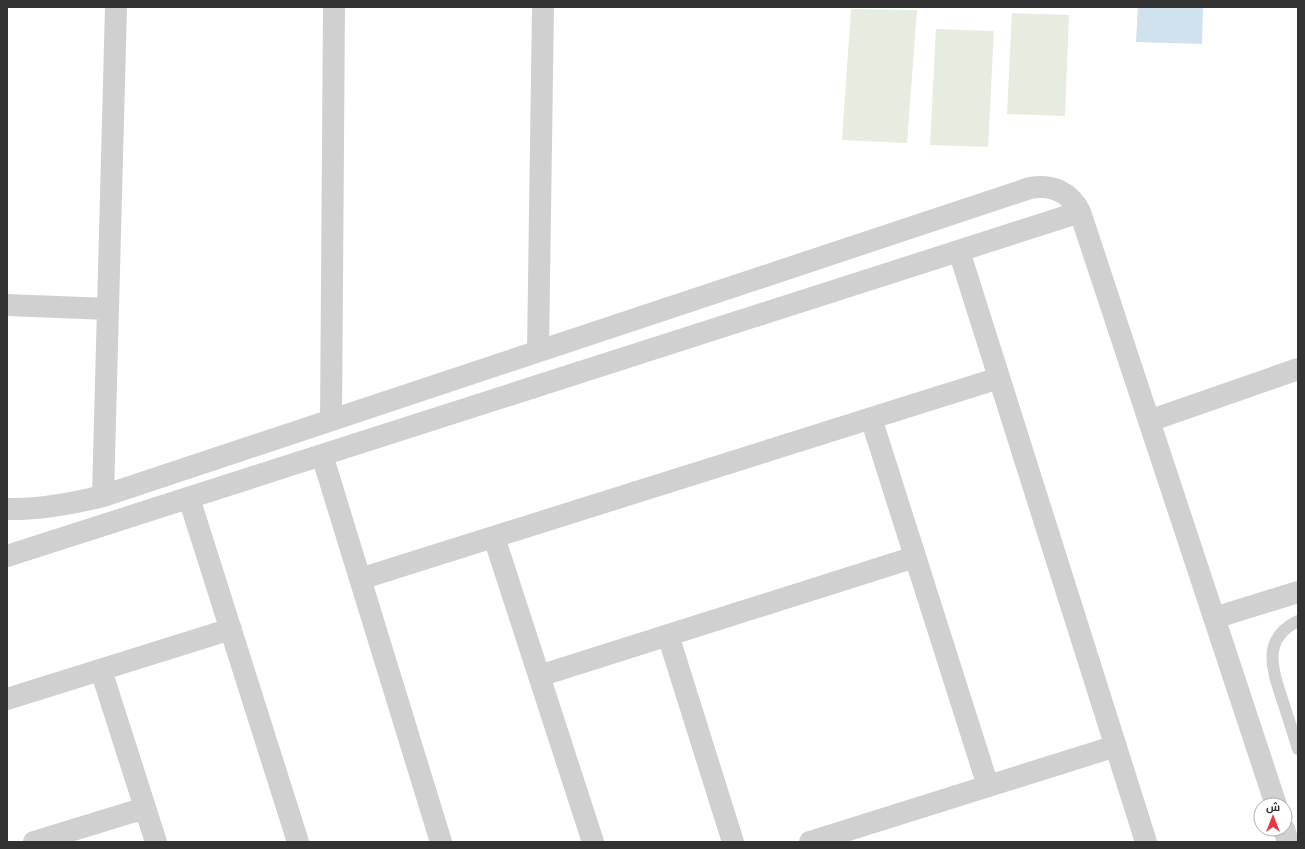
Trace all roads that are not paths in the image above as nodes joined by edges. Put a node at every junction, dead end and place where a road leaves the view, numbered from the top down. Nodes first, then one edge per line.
1 (116, 7) edge
2 (334, 7) edge
3 (543, 7) edge
4 (1080, 212) junction
5 (959, 251) junction
6 (7, 306) edge
7 (108, 309) junction
8 (538, 351) junction
9 (1298, 369) edge
10 (999, 378) junction
11 (871, 418) junction
12 (331, 420) junction
13 (1149, 421) junction
14 (322, 455) junction
15 (103, 496) junction
16 (190, 498) junction
17 (7, 509) edge
18 (494, 537) junction
19 (7, 556) edge
20 (915, 557) junction
21 (360, 578) junction
22 (1298, 592) edge
23 (1214, 618) junction
24 (1298, 620) edge
25 (231, 629) junction
26 (668, 635) junction
27 (101, 670) junction
28 (539, 676) junction
29 (7, 699) edge
30 (1116, 746) junction
31 (1298, 749) edge
32 (988, 786) junction
33 (1273, 797) edge
34 (145, 808) junction
35 (34, 842) edge
36 (156, 842) edge
37 (298, 842) edge
38 (441, 842) edge
39 (593, 842) edge
40 (733, 842) edge
41 (810, 842) edge
42 (1146, 842) edge

1 - 7 street
2 - 12 street
3 - 8 street
4 - 5 street
4 - 8 street
4 - 13 street
5 - 10 street
5 - 14 street
6 - 7 street
7 - 15 street
8 - 12 street
9 - 13 street
10 - 11 street
10 - 30 street
11 - 18 street
11 - 20 street
12 - 15 street
13 - 23 street
14 - 16 street
14 - 21 street
15 - 17 street
16 - 19 street
16 - 25 street
18 - 21 street
18 - 28 street
20 - 26 street
20 - 32 street
21 - 38 street
22 - 23 street
23 - 33 street
24 - 31 lane
25 - 27 street
25 - 37 street
26 - 28 street
26 - 40 street
27 - 29 street
27 - 34 street
28 - 39 street
30 - 32 street
30 - 42 street
32 - 41 street
34 - 35 street
34 - 36 street

